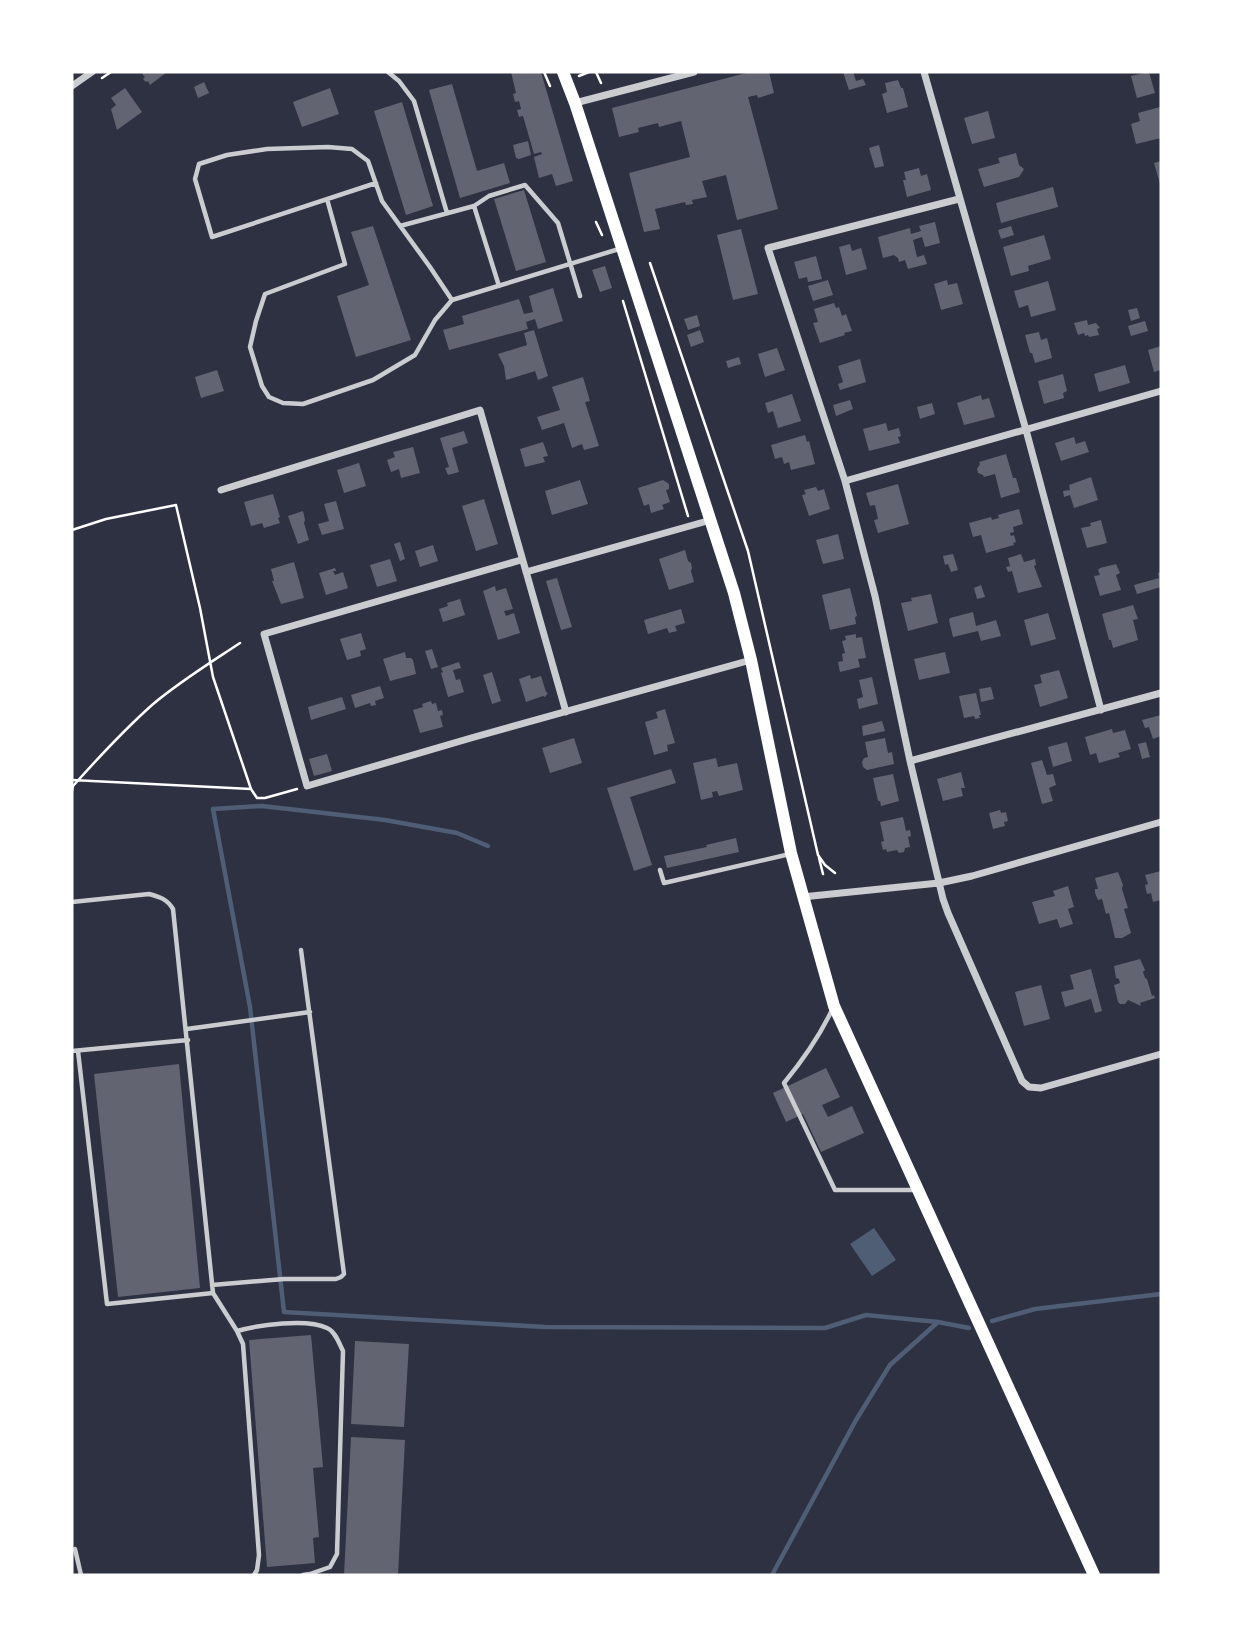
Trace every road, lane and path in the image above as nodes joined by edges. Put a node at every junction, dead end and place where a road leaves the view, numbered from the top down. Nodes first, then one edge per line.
1 (92, 72) edge
2 (388, 72) edge
3 (544, 72) edge
4 (562, 72) edge
5 (589, 72) edge
6 (596, 72) edge
7 (694, 72) edge
8 (924, 72) edge
9 (578, 76) dead end
10 (72, 86) edge
11 (550, 86) dead end
12 (603, 86) dead end
13 (575, 103) junction
14 (376, 183) junction
15 (327, 199) junction
16 (959, 199) junction
17 (474, 206) junction
18 (447, 213) junction
19 (596, 222) dead end
20 (400, 226) junction
21 (622, 248) junction
22 (609, 252) junction
23 (650, 263) dead end
24 (571, 264) junction
25 (499, 286) junction
26 (580, 296) dead end
27 (623, 299) dead end
28 (452, 300) junction
29 (1161, 391) edge
30 (1026, 430) junction
31 (845, 481) junction
32 (221, 490) dead end
33 (711, 520) junction
34 (690, 526) junction
35 (72, 530) edge
36 (521, 560) junction
37 (526, 572) junction
38 (240, 643) dead end
39 (751, 660) junction
40 (210, 663) junction
41 (1161, 693) edge
42 (1101, 710) junction
43 (566, 712) junction
44 (910, 761) junction
45 (72, 780) edge
46 (307, 786) junction
47 (251, 789) junction
48 (72, 791) edge
49 (1161, 822) edge
50 (791, 853) junction
51 (818, 855) junction
52 (660, 870) dead end
53 (835, 873) dead end
54 (823, 874) dead end
55 (939, 883) junction
56 (802, 897) junction
57 (72, 902) edge
58 (301, 950) dead end
59 (834, 1006) junction
60 (310, 1012) junction
61 (187, 1029) junction
62 (188, 1040) junction
63 (75, 1051) edge
64 (1161, 1054) edge
65 (917, 1189) junction
66 (212, 1285) junction
67 (213, 1293) junction
68 (237, 1331) junction
69 (75, 1549) dead end
70 (80, 1575) edge
71 (254, 1575) edge
72 (303, 1575) edge
73 (1094, 1575) edge

1 - 10 street
2 - 18 lane
3 - 11 path
4 - 13 main road
5 - 9 path
6 - 12 path
7 - 13 street
8 - 16 street
13 - 21 main road
14 - 15 lane
14 - 15 lane
14 - 20 lane
15 - 28 lane
16 - 30 street
16 - 31 street
17 - 18 lane
17 - 24 lane
17 - 25 lane
18 - 20 lane
19 - 22 path
20 - 28 lane
21 - 22 lane
21 - 33 main road
22 - 24 lane
23 - 51 path
24 - 25 lane
24 - 26 lane
25 - 28 lane
27 - 34 path
29 - 30 street
30 - 31 street
30 - 42 street
31 - 44 street
32 - 36 street
33 - 34 street
33 - 39 main road
34 - 37 street
35 - 40 path
36 - 37 street
36 - 46 street
37 - 43 street
38 - 40 path
39 - 43 street
39 - 50 main road
40 - 47 path
40 - 48 path
41 - 42 street
42 - 44 street
43 - 46 street
44 - 55 street
45 - 47 path
46 - 47 path
49 - 55 street
50 - 52 lane
50 - 56 main road
51 - 53 path
51 - 54 path
55 - 56 street
55 - 64 street
56 - 59 main road
57 - 61 lane
58 - 60 lane
59 - 65 main road
59 - 65 lane
60 - 61 lane
60 - 66 lane
61 - 62 lane
62 - 63 lane
62 - 66 lane
63 - 67 lane
65 - 73 main road
66 - 67 lane
67 - 68 lane
68 - 71 lane
68 - 72 lane
69 - 70 lane

